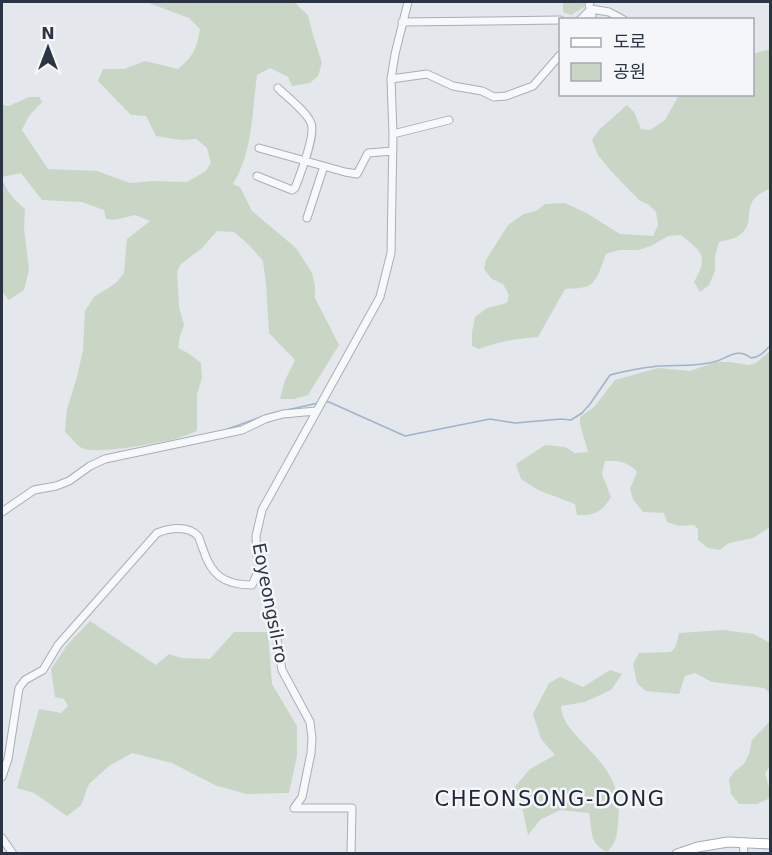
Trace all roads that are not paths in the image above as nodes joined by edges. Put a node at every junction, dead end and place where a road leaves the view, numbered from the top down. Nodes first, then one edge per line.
1 (408, 2) edge
2 (591, 5) edge
3 (581, 18) edge
4 (620, 18) edge
5 (559, 20) edge
6 (402, 22) junction
7 (559, 57) edge
8 (392, 79) junction
9 (278, 88) dead end
10 (449, 120) dead end
11 (393, 134) junction
12 (259, 148) dead end
13 (393, 151) junction
14 (304, 161) junction
15 (324, 166) junction
16 (257, 176) dead end
17 (308, 219) dead end
18 (317, 410) junction
19 (2, 512) edge
20 (261, 570) junction
21 (2, 777) edge
22 (2, 838) edge
23 (771, 844) edge
24 (743, 850) edge
25 (13, 854) edge
26 (351, 854) edge
27 (677, 854) edge

1 - 6 street
2 - 3 street
2 - 4 street
5 - 6 street
6 - 8 street
7 - 8 street
8 - 11 street
9 - 14 street
10 - 11 street
11 - 13 street
12 - 14 street
13 - 15 street
13 - 18 street, Eoyeongsil-ro
14 - 15 street
14 - 16 street
15 - 17 street
18 - 19 street
18 - 20 street, Eoyeongsil-ro
20 - 21 street
20 - 26 street, Eoyeongsil-ro
22 - 25 street
23 - 24 main road
24 - 27 main road

